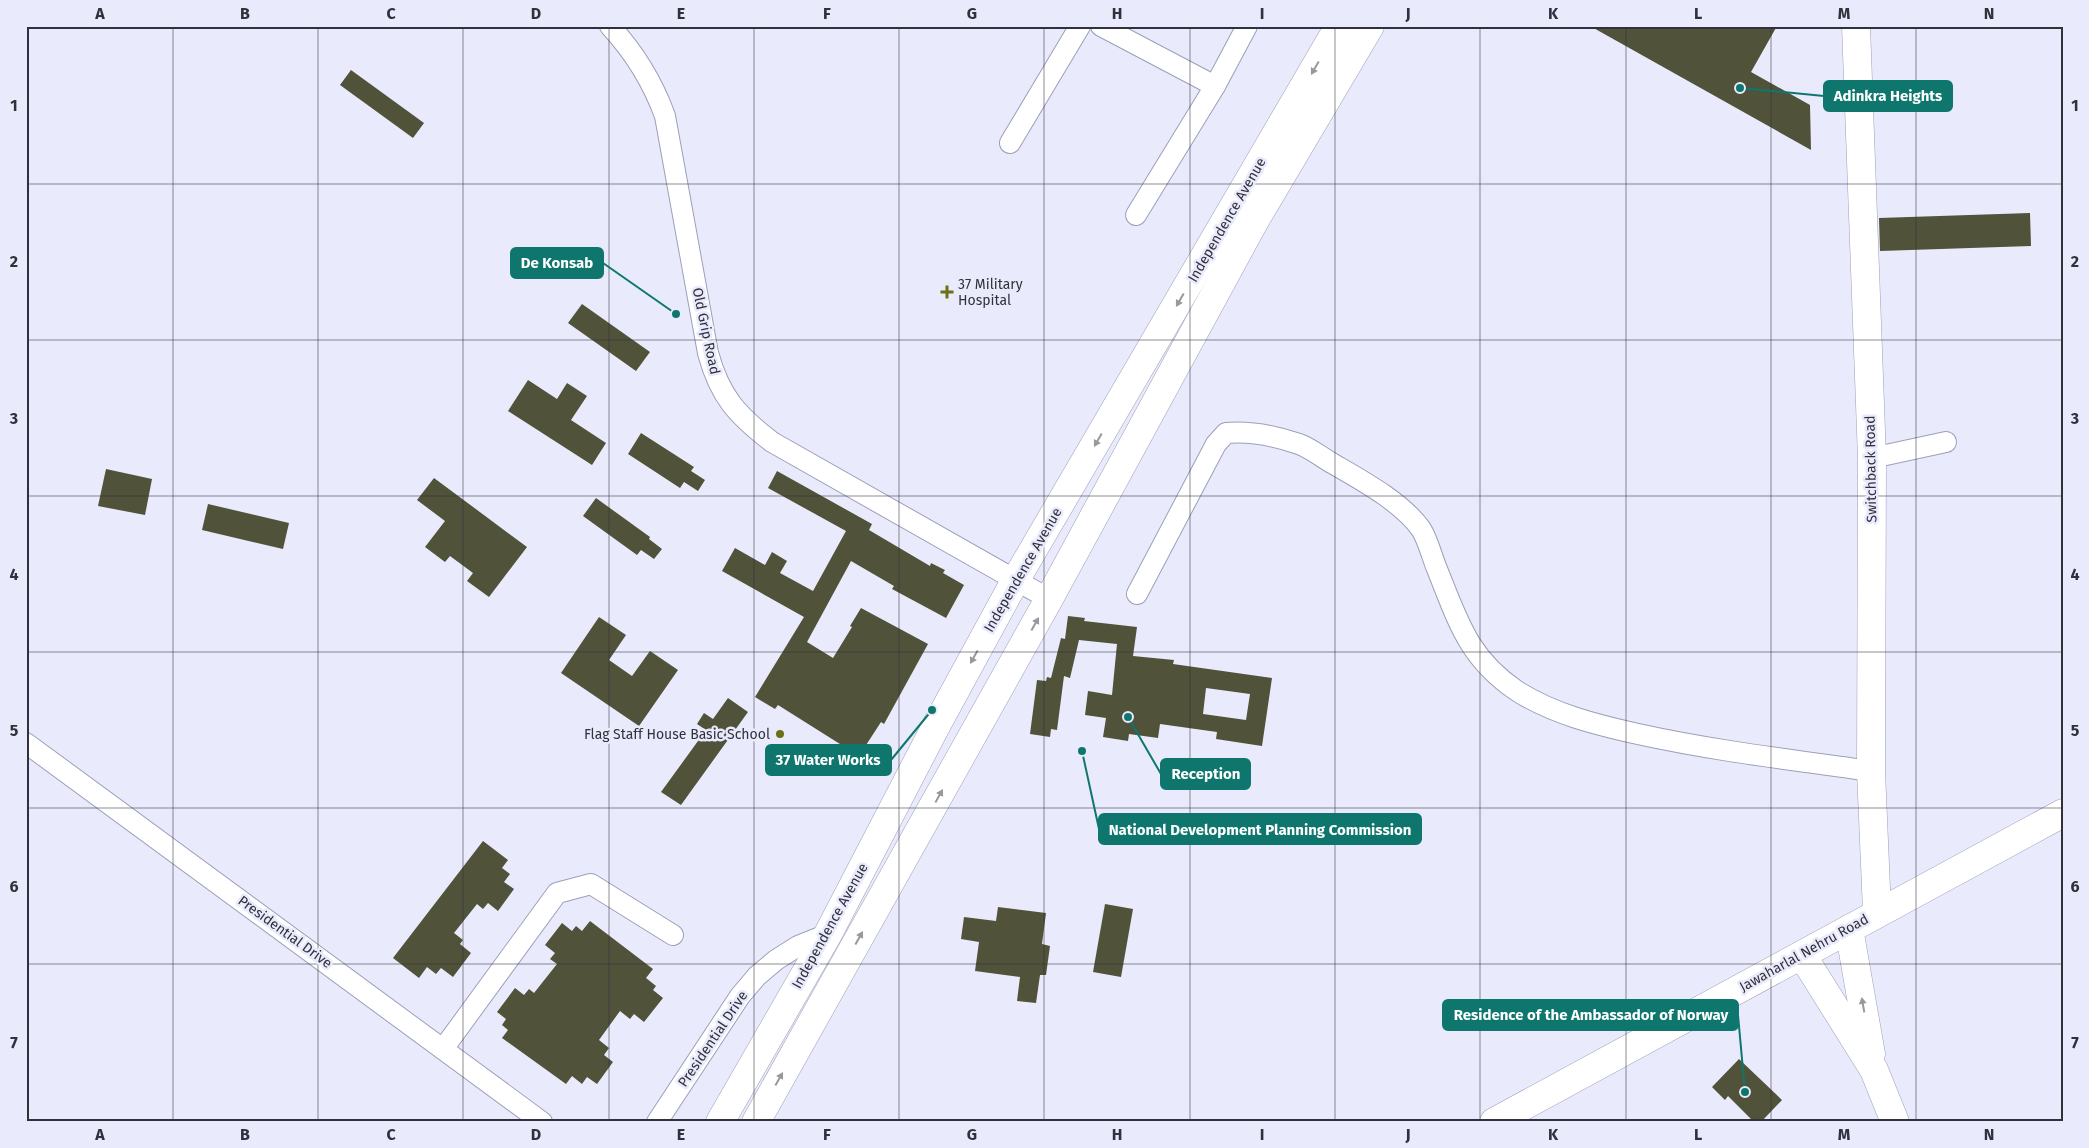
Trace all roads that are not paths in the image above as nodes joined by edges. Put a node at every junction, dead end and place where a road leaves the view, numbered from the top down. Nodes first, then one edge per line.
1 (610, 26) edge
2 (1080, 26) edge
3 (1101, 26) edge
4 (1247, 26) edge
5 (1339, 26) edge
6 (1370, 26) edge
7 (1856, 26) edge
8 (1215, 86) junction
9 (1010, 143) dead end
10 (1136, 214) dead end
11 (1946, 442) dead end
12 (1872, 458) junction
13 (1015, 581) junction
14 (1137, 594) dead end
15 (1049, 599) junction
16 (26, 744) edge
17 (1871, 771) junction
18 (2063, 813) edge
19 (1877, 912) junction
20 (1850, 929) junction
21 (828, 934) junction
22 (673, 935) dead end
23 (1802, 955) junction
24 (443, 1049) junction
25 (1874, 1070) junction
26 (542, 1122) edge
27 (657, 1122) edge
28 (720, 1122) edge
29 (756, 1122) edge
30 (1494, 1122) edge
31 (1895, 1122) edge

1 - 13 street, Old Grip Road
2 - 9 street
3 - 8 street
4 - 8 street
5 -> 13 main road, Independence Avenue
6 - 15 main road, Independence Avenue
7 - 12 main road, Switchback Road
8 - 10 street
11 - 12 street
12 - 17 main road, Switchback Road
13 - 15 street, Old Grip Road
13 -> 21 main road, Independence Avenue
14 - 17 street
29 -> 15 main road, Independence Avenue
16 - 24 street, Presidential Drive
17 - 19 main road, Switchback Road
18 - 19 main road, Jawaharlal Nehru Road
19 - 20 main road, Jawaharlal Nehru Road
20 - 23 main road, Jawaharlal Nehru Road
25 -> 20 main road
21 - 27 street, Presidential Drive
21 - 28 main road, Independence Avenue
22 - 24 street
23 - 25 main road
23 - 30 main road, Jawaharlal Nehru Road
24 - 26 street, Presidential Drive
25 - 31 main road

